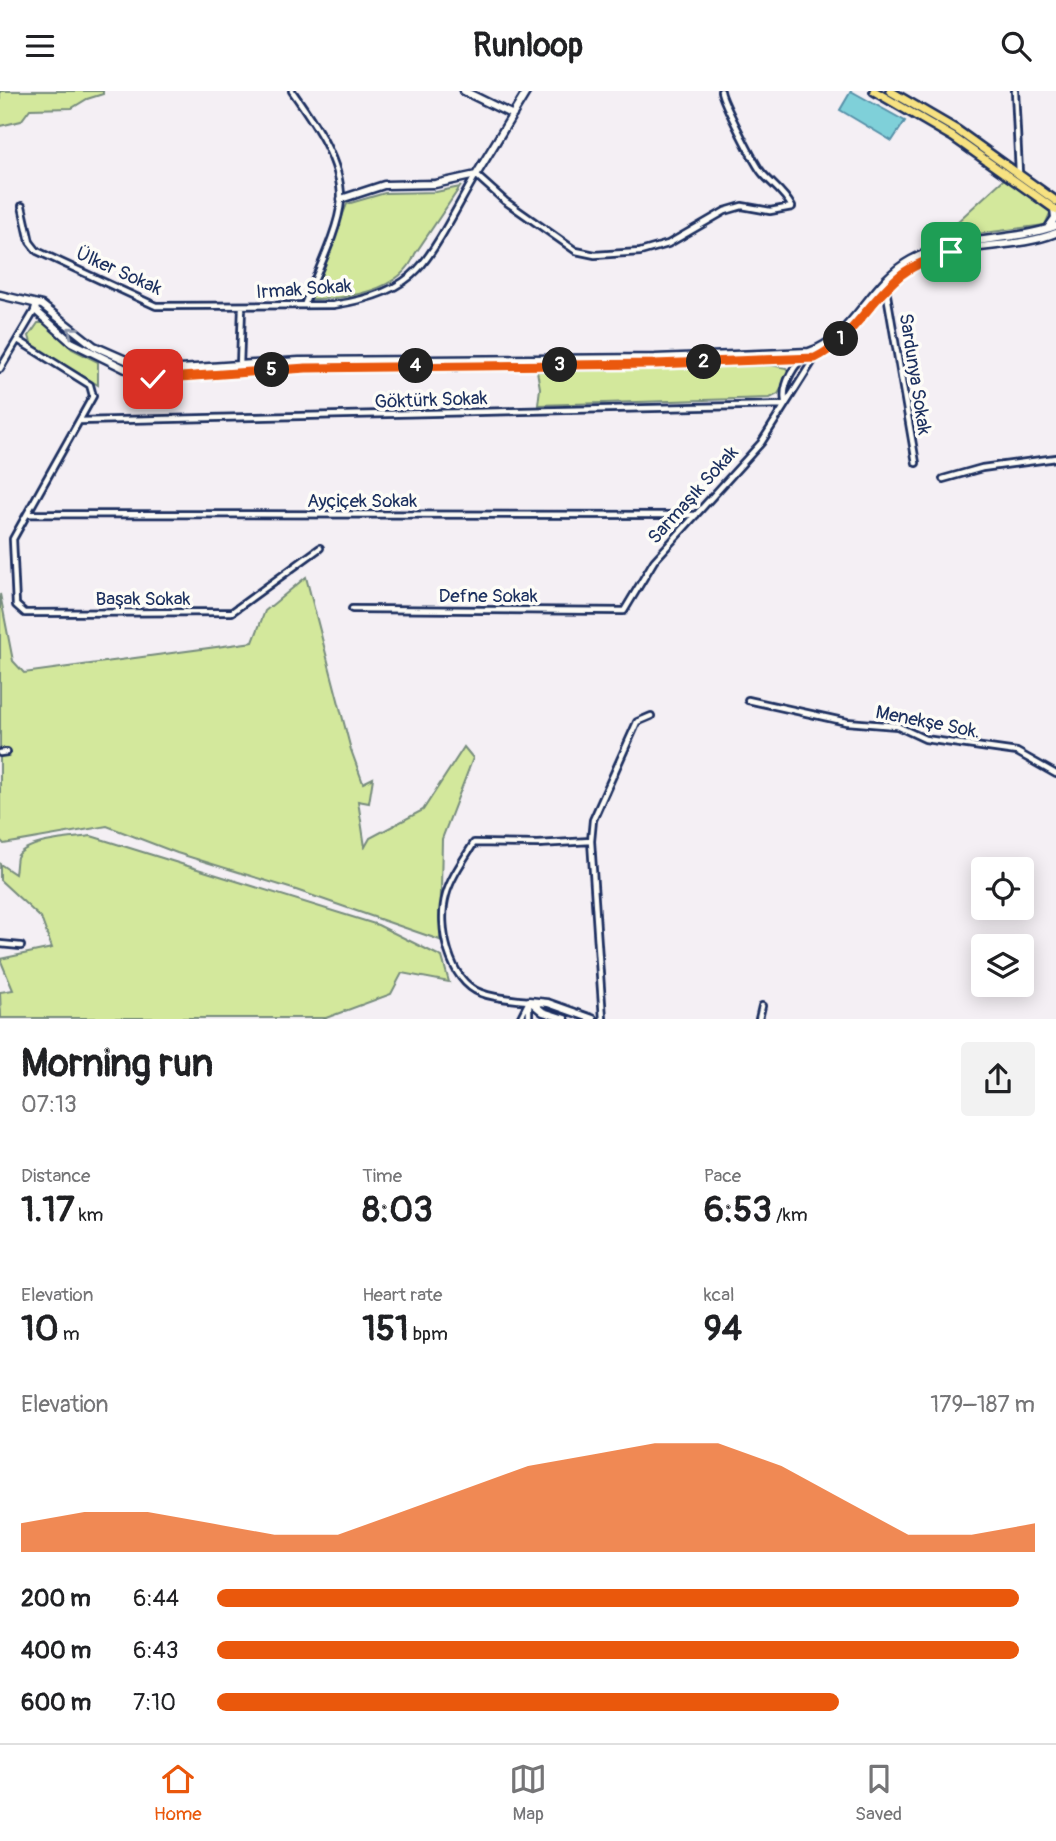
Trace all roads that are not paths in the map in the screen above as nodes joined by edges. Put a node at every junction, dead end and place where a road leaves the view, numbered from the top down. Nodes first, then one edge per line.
1 (292, 91) edge
2 (464, 91) edge
3 (527, 91) edge
4 (721, 91) edge
5 (874, 91) edge
6 (890, 91) edge
7 (1015, 91) edge
8 (513, 115) junction
9 (476, 175) junction
10 (1019, 175) junction
11 (1015, 184) junction
12 (341, 199) junction
13 (22, 206) dead end
14 (1055, 206) edge
15 (1056, 226) edge
16 (1046, 229) junction
17 (1055, 234) edge
18 (952, 248) junction
19 (896, 275) junction
20 (887, 289) junction
21 (0, 295) edge
22 (305, 303) junction
23 (242, 307) junction
24 (36, 308) junction
25 (18, 340) junction
26 (813, 354) junction
27 (788, 357) junction
28 (801, 358) junction
29 (504, 362) junction
30 (0, 369) edge
31 (240, 369) junction
32 (794, 370) junction
33 (803, 376) junction
34 (784, 403) junction
35 (79, 421) junction
36 (1056, 458) edge
37 (916, 463) dead end
38 (943, 479) dead end
39 (27, 514) junction
40 (696, 515) junction
41 (320, 548) dead end
42 (352, 610) dead end
43 (624, 611) joint
44 (748, 700) dead end
45 (651, 716) dead end
46 (1056, 774) edge
47 (591, 841) junction
48 (1, 943) edge
49 (20, 946) dead end
50 (529, 1001) junction
51 (762, 1006) dead end
52 (520, 1019) edge
53 (529, 1019) edge
54 (565, 1019) edge
55 (593, 1019) edge
56 (603, 1019) edge
57 (759, 1019) edge

1 - 12 street
2 - 8 street
3 - 8 street
4 - 9 street
5 - 11 main road
6 - 10 main road
7 - 10 street
8 - 9 street
9 - 12 street
9 - 22 street, Irmak Sokak
10 - 11 street
10 - 14 main road
11 - 14 main road
12 - 22 street
13 - 23 street, Ülker Sokak
14 - 16 street
15 - 16 street, Sarmaşık Sokak
16 - 18 street, Sarmaşık Sokak
17 - 18 street, Sarmaşık Sokak
18 - 19 street, Sarmaşık Sokak
19 - 20 street, Sarmaşık Sokak
19 - 26 street, Sarmaşık Sokak
20 - 26 street, Sarmaşık Sokak
20 - 37 street, Sardunya Sokak
21 - 24 street
22 - 23 street, Irmak Sokak
23 - 31 street
24 - 25 street
24 - 31 street
25 - 30 street
25 - 35 street
26 - 27 street
26 - 28 street
26 - 33 street, Sarmaşık Sokak
27 - 28 street
27 - 29 street
27 - 32 street
28 - 32 street, Sarmaşık Sokak
28 - 33 street
29 - 31 street
29 - 31 street
32 - 34 street, Sarmaşık Sokak
33 - 34 street, Sarmaşık Sokak
34 - 35 street, Göktürk Sokak
34 - 40 street, Sarmaşık Sokak
35 - 39 street
36 - 38 street
39 - 40 street, Ayçiçek Sokak
39 - 41 street, Başak Sokak
40 - 43 street, Sarmaşık Sokak
42 - 43 street, Defne Sokak
44 - 46 street, Menekşe Sok.
45 - 47 street
47 - 50 street
47 - 56 street
48 - 49 street
50 - 52 street
50 - 53 street
50 - 54 street
50 - 55 street
51 - 57 street

